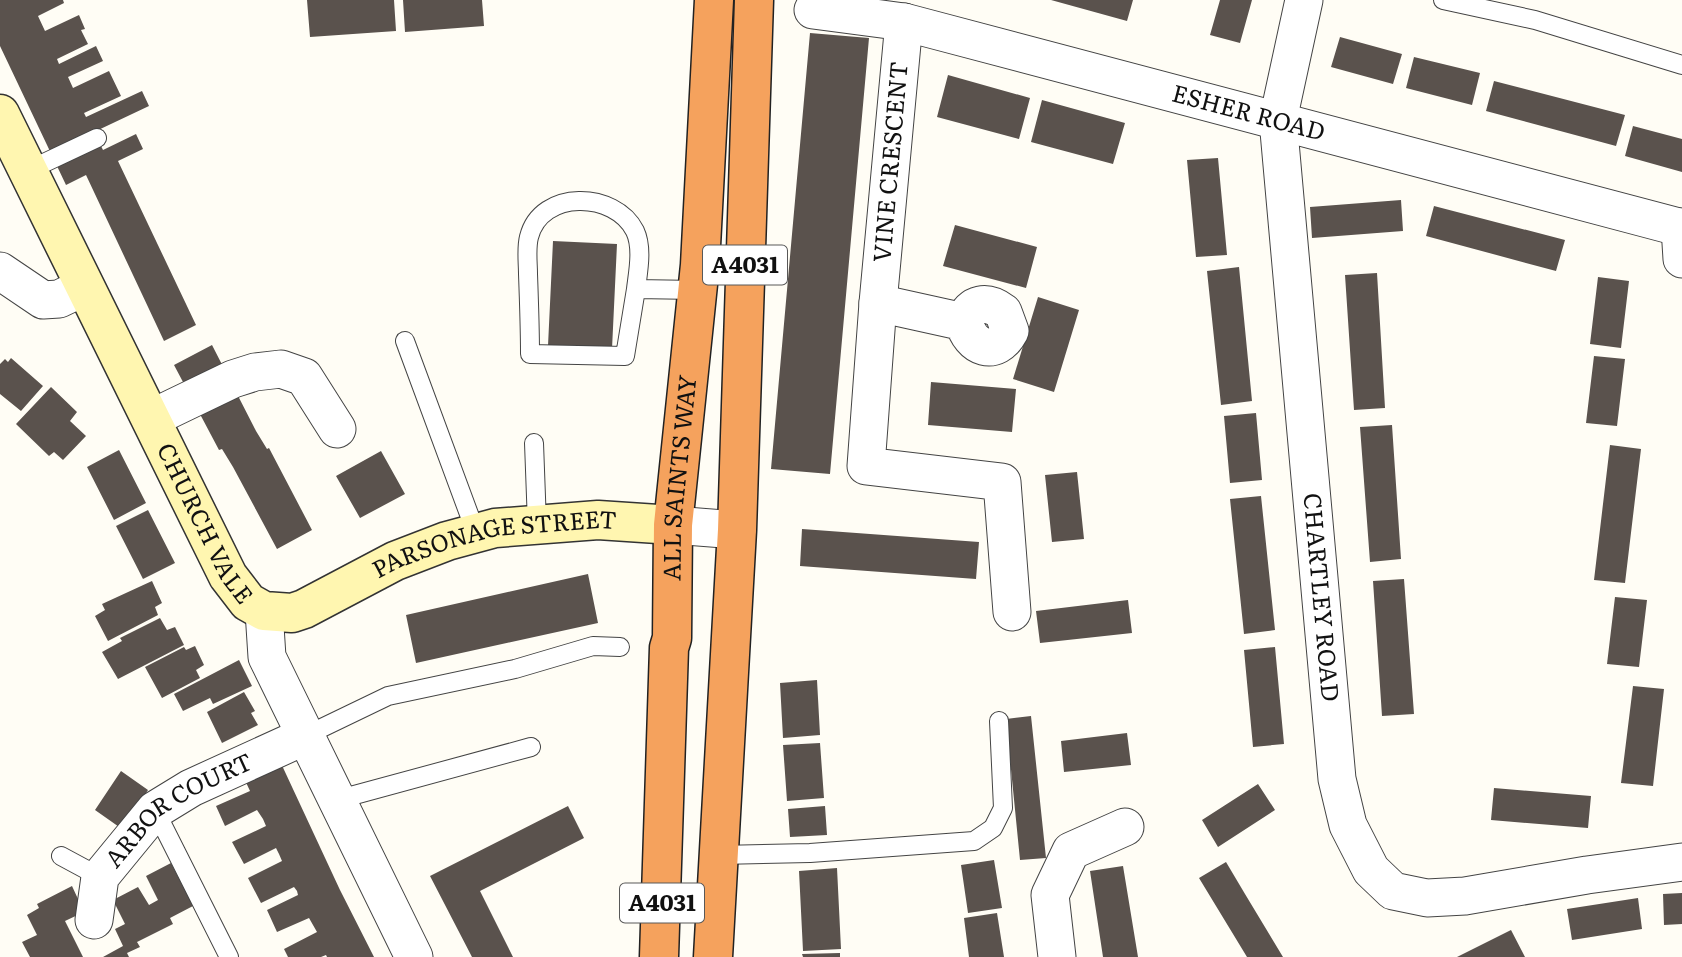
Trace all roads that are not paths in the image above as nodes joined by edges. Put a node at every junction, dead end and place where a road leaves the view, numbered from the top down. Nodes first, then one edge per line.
1 (714, 0) edge
2 (754, 0) edge
3 (1304, 0) edge
4 (1443, 0) edge
5 (813, 10) dead end
6 (904, 22) junction
7 (1682, 65) edge
8 (0, 114) edge
9 (1278, 120) junction
10 (97, 138) dead end
11 (27, 170) junction
12 (1681, 238) edge
13 (0, 271) edge
14 (84, 287) junction
15 (636, 289) junction
16 (697, 290) junction
17 (878, 303) junction
18 (964, 322) dead end
19 (405, 341) dead end
20 (152, 418) junction
21 (337, 429) dead end
22 (534, 443) dead end
23 (537, 524) junction
24 (674, 525) junction
25 (737, 530) junction
26 (476, 533) junction
27 (264, 611) junction
28 (1012, 612) dead end
29 (620, 648) dead end
30 (999, 721) dead end
31 (305, 736) junction
32 (531, 747) dead end
33 (336, 800) junction
34 (155, 810) junction
35 (1125, 827) dead end
36 (719, 855) junction
37 (61, 856) dead end
38 (1682, 862) edge
39 (100, 877) junction
40 (94, 920) dead end
41 (229, 957) edge
42 (414, 957) edge
43 (659, 957) edge
44 (713, 957) edge
45 (1056, 957) edge

1 - 16 highway, ALL SAINTS WAY / A4031
2 - 25 highway, A4031
3 - 9 street, CHARTLEY ROAD
4 - 7 lane
5 - 6 street, ESHER ROAD
6 - 9 street, ESHER ROAD
6 - 17 street, VINE CRESCENT
8 - 11 street, CHURCH VALE
9 - 12 street, ESHER ROAD
9 - 38 street, CHARTLEY ROAD
10 - 11 lane
11 - 14 street, CHURCH VALE
13 - 14 street
14 - 20 street, CHURCH VALE
15 - 15 lane
15 - 16 lane
16 - 24 highway, ALL SAINTS WAY / A4031
17 - 18 street
17 - 28 street, VINE CRESCENT
19 - 26 lane
20 - 21 street
20 - 27 street, CHURCH VALE
22 - 23 lane
23 - 24 street, PARSONAGE STREET
23 - 26 street, PARSONAGE STREET
24 - 25 street, PARSONAGE STREET
24 - 43 highway, ALL SAINTS WAY / A4031
25 - 36 highway, A4031
26 - 27 street, PARSONAGE STREET
27 - 31 street, CHURCH VALE
29 - 31 lane
30 - 36 lane
31 - 33 street, CHURCH VALE
31 - 34 street, ARBOR COURT
32 - 33 lane
33 - 42 street, CHURCH VALE
34 - 39 street, ARBOR COURT
34 - 41 lane
35 - 45 street
36 - 44 highway, A4031
37 - 39 lane
39 - 40 street, ARBOR COURT

